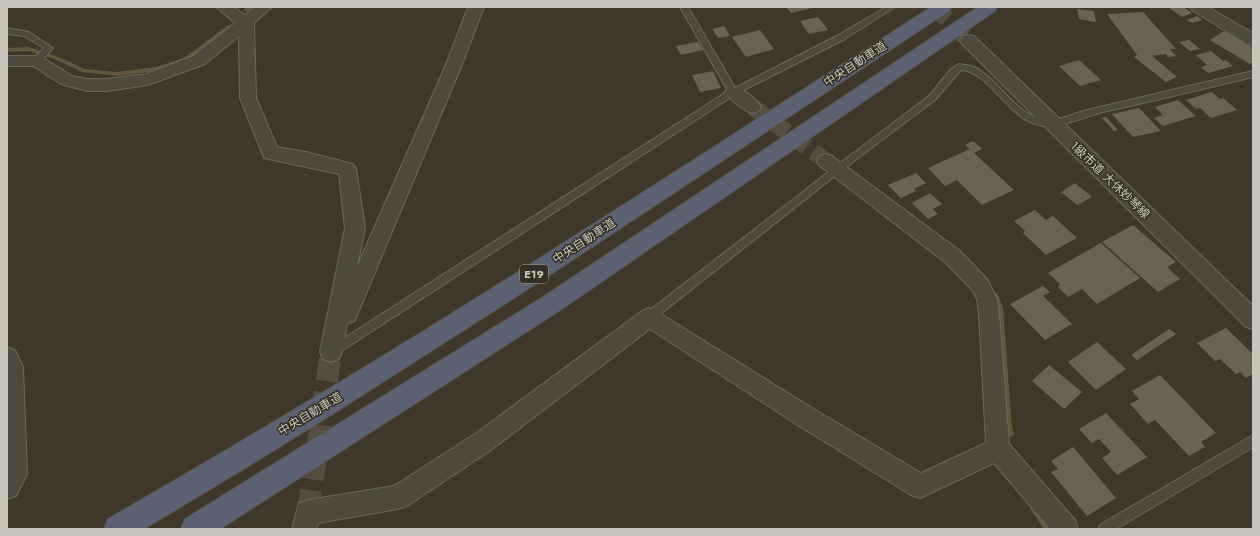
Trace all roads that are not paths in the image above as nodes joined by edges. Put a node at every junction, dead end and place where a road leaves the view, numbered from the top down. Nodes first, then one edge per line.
1 (224, 7) edge
2 (264, 7) edge
3 (476, 7) edge
4 (684, 7) edge
5 (891, 7) edge
6 (943, 7) edge
7 (989, 7) edge
8 (1197, 7) edge
9 (246, 23) junction
10 (7, 31) edge
11 (968, 40) tunnel mouth
12 (1253, 40) edge
13 (7, 61) edge
14 (37, 61) junction
15 (1253, 74) edge
16 (733, 92) junction
17 (753, 107) tunnel mouth
18 (1052, 123) junction
19 (832, 165) junction
20 (649, 318) junction
21 (1253, 320) edge
22 (331, 352) junction
23 (7, 357) edge
24 (1253, 441) edge
25 (998, 449) junction
26 (7, 487) edge
27 (118, 529) edge
28 (195, 529) edge
29 (304, 529) edge
30 (1066, 529) edge
31 (1104, 529) edge

1 - 9 street
2 - 9 street
3 - 22 street
4 - 16 lane
5 - 16 lane
6 - 27 highway, 中央自動車道 / E19
7 - 28 highway
8 - 12 street
9 - 14 street
9 - 22 street
10 - 14 lane
11 - 18 street, 1級市道 大休妙琴線
13 - 14 street
15 - 18 lane
16 - 17 street
16 - 22 lane
18 - 19 lane
18 - 21 street, 1級市道 大休妙琴線
19 - 20 lane
19 - 25 street
20 - 25 street
20 - 29 street
23 - 26 street
24 - 31 lane
25 - 30 street

